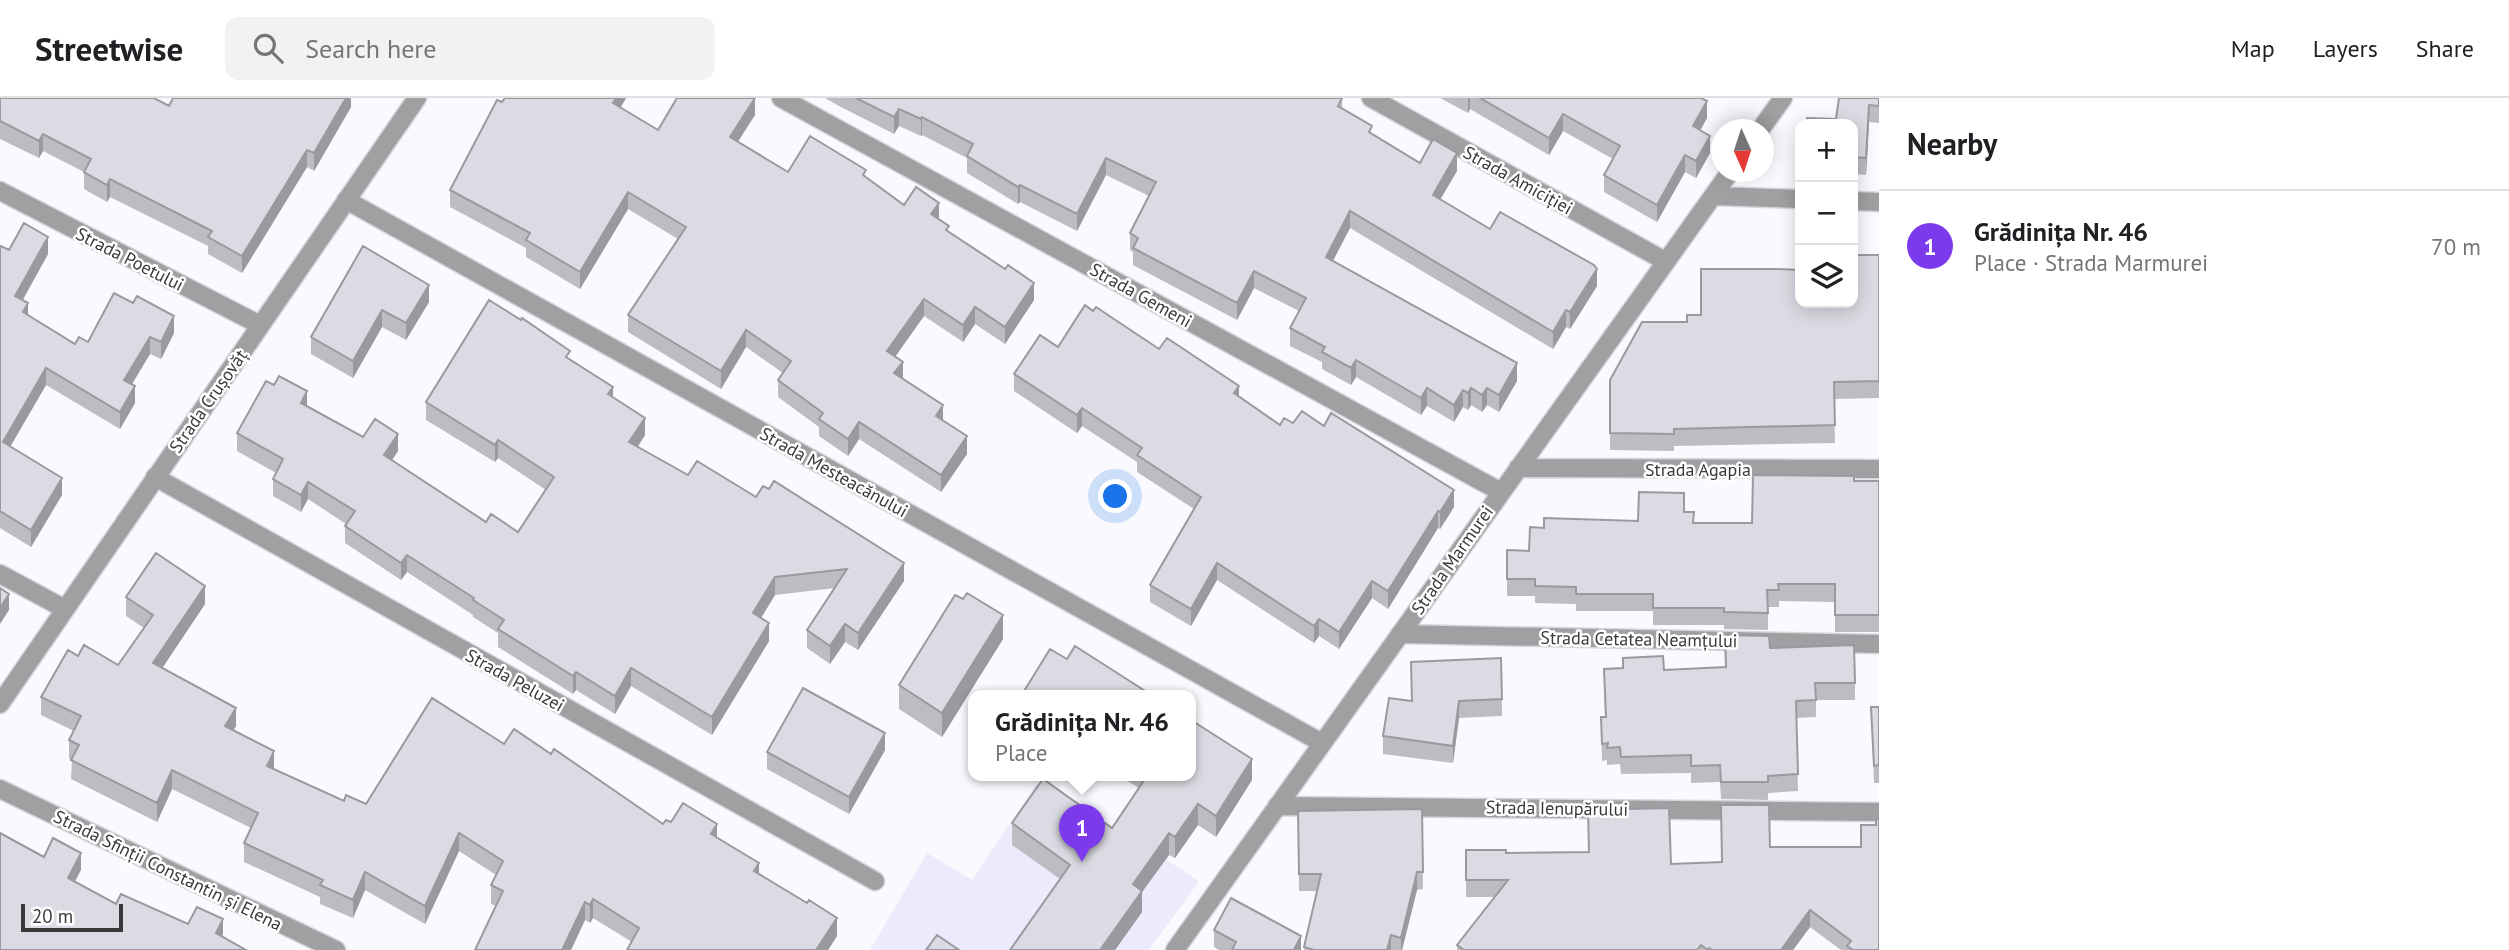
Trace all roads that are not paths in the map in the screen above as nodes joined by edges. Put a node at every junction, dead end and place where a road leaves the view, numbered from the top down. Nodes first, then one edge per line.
1 (417, 98) edge
2 (781, 98) edge
3 (1371, 98) edge
4 (1783, 98) edge
5 (1768, 119) edge
6 (1723, 182) edge
7 (0, 191) edge
8 (1713, 196) junction
9 (1795, 199) edge
10 (346, 201) junction
11 (1858, 201) edge
12 (1879, 202) edge
13 (1665, 261) junction
14 (260, 326) junction
15 (1518, 468) junction
16 (1879, 469) edge
17 (155, 477) junction
18 (1501, 492) junction
19 (0, 574) edge
20 (65, 609) junction
21 (1400, 634) junction
22 (1879, 645) edge
23 (0, 704) edge
24 (1322, 743) junction
25 (0, 789) edge
26 (1277, 806) junction
27 (1879, 812) edge
28 (875, 881) dead end
29 (336, 950) edge
30 (1175, 950) edge

1 - 10 street, Strada Crușovăț
2 - 18 street, Strada Gemeni
3 - 13 street, Strada Amiciției
4 - 5 street
6 - 8 street, Strada Marmurei
7 - 14 street, Strada Poetului
8 - 9 street
8 - 13 street, Strada Marmurei
10 - 14 street, Strada Crușovăț
10 - 24 street, Strada Mesteacănului
11 - 12 street
13 - 15 street, Strada Marmurei
14 - 17 street, Strada Crușovăț
15 - 16 street, Strada Agapia
15 - 18 street, Strada Marmurei
17 - 20 street, Strada Crușovăț
17 - 28 street, Strada Peluzei
18 - 21 street, Strada Marmurei
19 - 20 street
20 - 23 street, Strada Crușovăț
21 - 22 street, Strada Cetatea Neamțului
21 - 24 street, Strada Marmurei
24 - 26 street, Strada Marmurei
25 - 29 street, Strada Sfinții Constantin și Elena
26 - 27 street, Strada Ienupărului
26 - 30 street, Strada Marmurei

